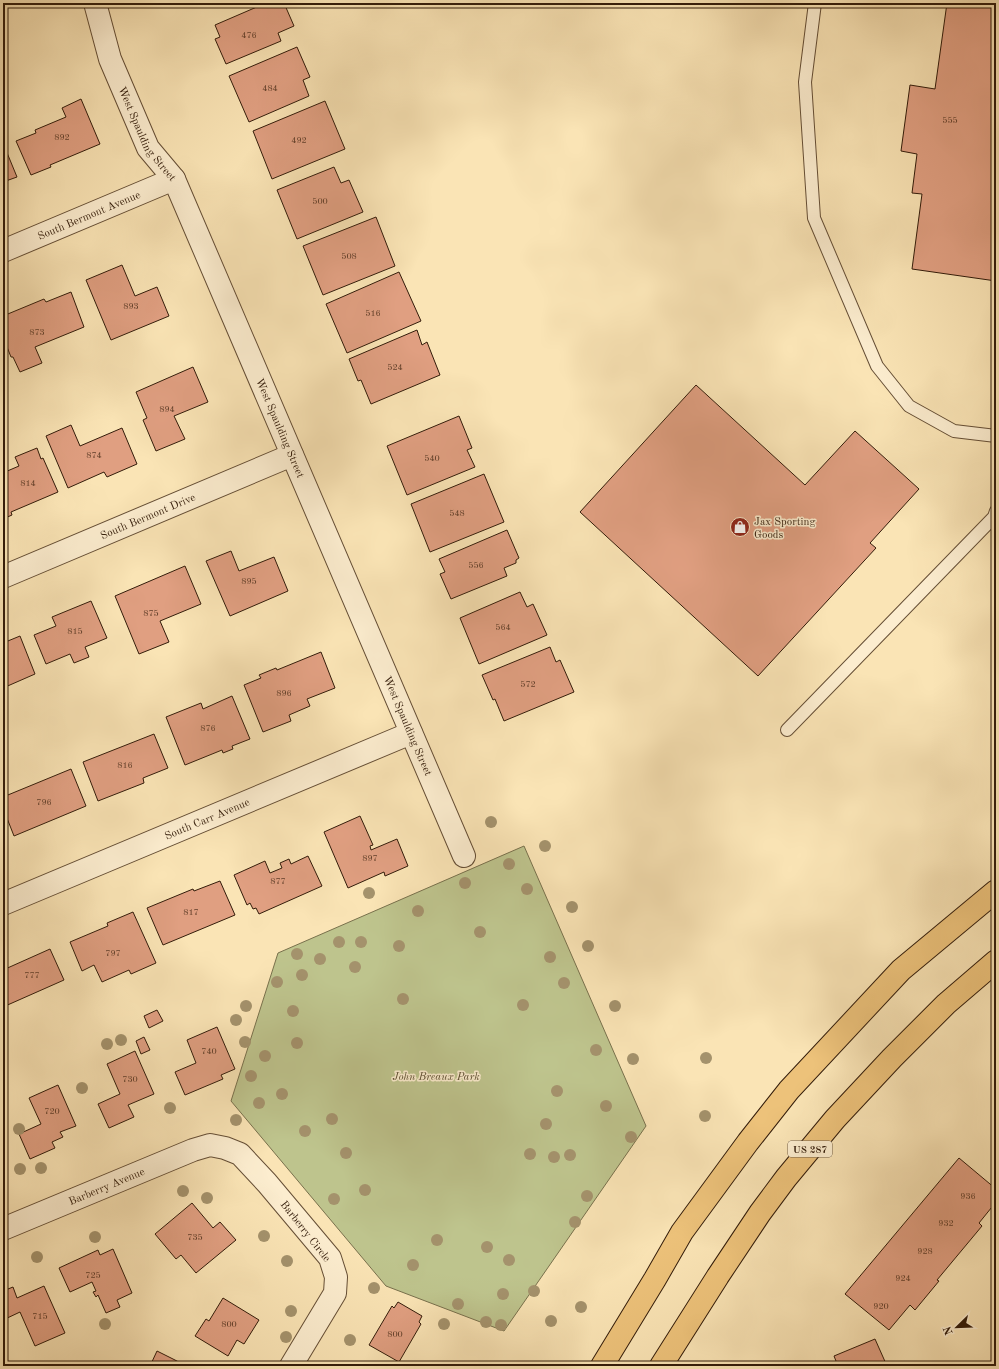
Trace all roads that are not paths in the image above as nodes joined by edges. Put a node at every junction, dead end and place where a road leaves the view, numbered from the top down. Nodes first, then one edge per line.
1 (95, 3) edge
2 (814, 3) edge
3 (174, 179) junction
4 (3, 250) edge
5 (996, 436) edge
6 (292, 455) junction
7 (996, 511) edge
8 (3, 577) edge
9 (788, 730) dead end
10 (411, 733) junction
11 (464, 856) dead end
12 (996, 891) edge
13 (3, 904) edge
14 (996, 961) edge
15 (210, 1145) joint
16 (3, 1229) edge
17 (291, 1366) edge
18 (602, 1366) edge
19 (661, 1366) edge

1 - 3 street, West Spaulding Street
2 - 5 lane
3 - 4 street, South Bermont Avenue
3 - 6 street, West Spaulding Street
6 - 8 street, South Bermont Drive
6 - 10 street, West Spaulding Street
7 - 9 lane
10 - 11 street, West Spaulding Street
10 - 13 street, South Carr Avenue
12 - 18 main road
14 - 19 main road, US 287
15 - 16 street, Barberry Avenue
15 - 17 street, Barberry Circle

